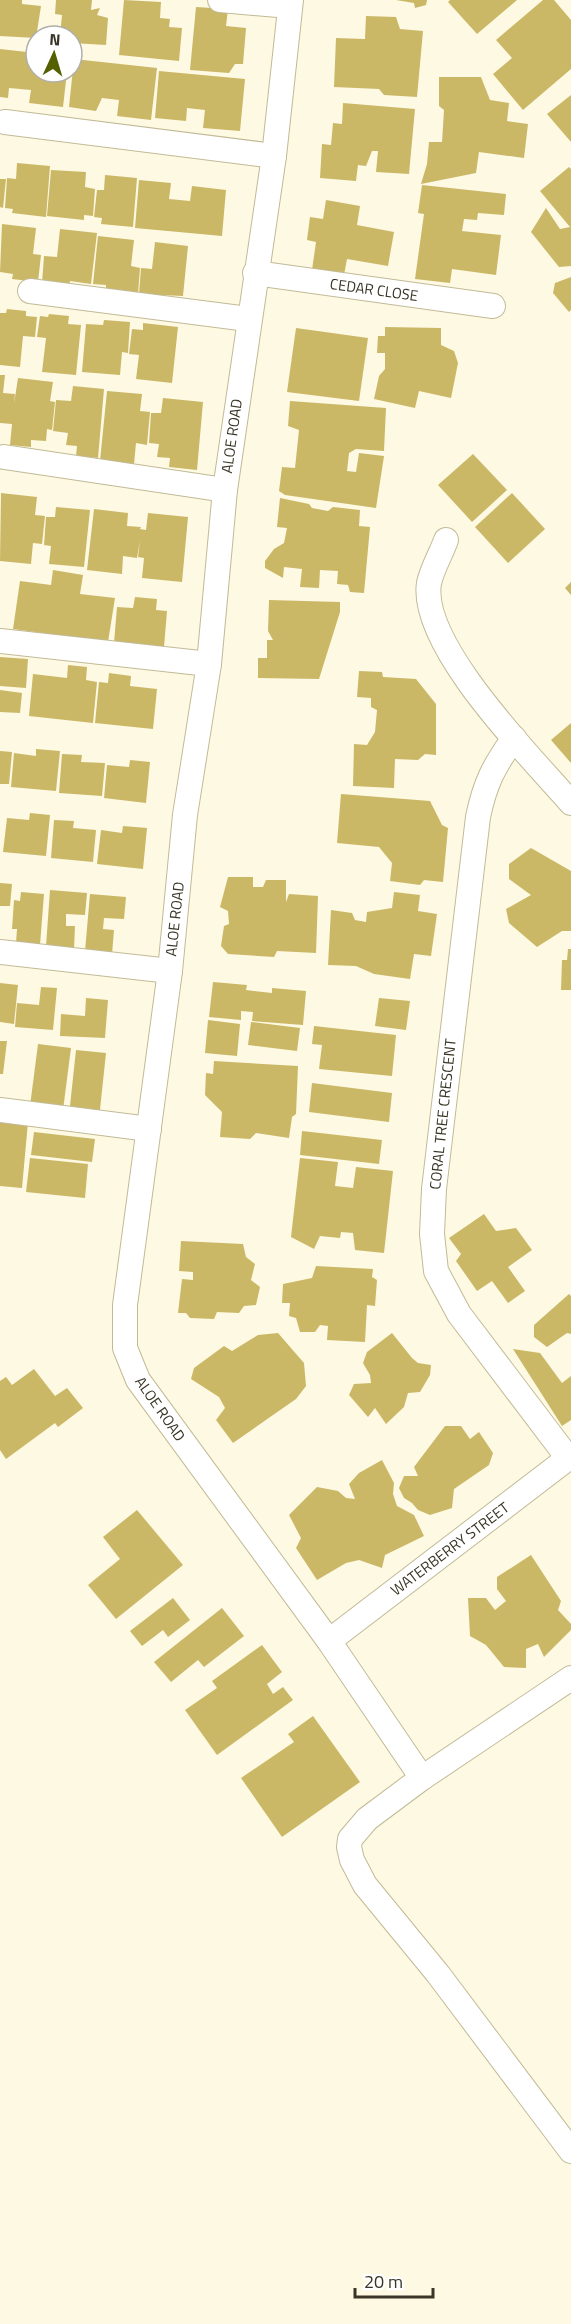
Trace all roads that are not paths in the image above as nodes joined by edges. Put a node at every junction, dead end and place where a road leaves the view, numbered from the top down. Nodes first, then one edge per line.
1 (220, 0) edge
2 (290, 3) edge
3 (5, 122) dead end
4 (273, 156) junction
5 (255, 273) junction
6 (30, 291) dead end
7 (493, 306) dead end
8 (248, 319) junction
9 (4, 458) dead end
10 (225, 490) junction
11 (446, 540) dead end
12 (0, 641) edge
13 (209, 664) junction
14 (514, 738) junction
15 (571, 803) edge
16 (0, 952) edge
17 (170, 971) junction
18 (0, 1110) edge
19 (149, 1129) junction
20 (570, 1457) edge
21 (328, 1641) junction
22 (571, 1678) edge
23 (422, 1778) junction
24 (571, 2151) edge

1 - 2 street
2 - 4 street, ALOE ROAD
3 - 4 street
4 - 5 street, ALOE ROAD
5 - 7 street, CEDAR CLOSE
5 - 8 street, ALOE ROAD
6 - 8 street
8 - 10 street, ALOE ROAD
9 - 10 street
10 - 13 street, ALOE ROAD
11 - 14 street
12 - 13 street
13 - 17 street, ALOE ROAD
14 - 15 street
14 - 20 street, CORAL TREE CRESCENT
16 - 17 street
17 - 19 street, ALOE ROAD
18 - 19 street
19 - 21 street, ALOE ROAD
20 - 21 street, WATERBERRY STREET
21 - 23 street, ALOE ROAD
22 - 23 street
23 - 24 street

